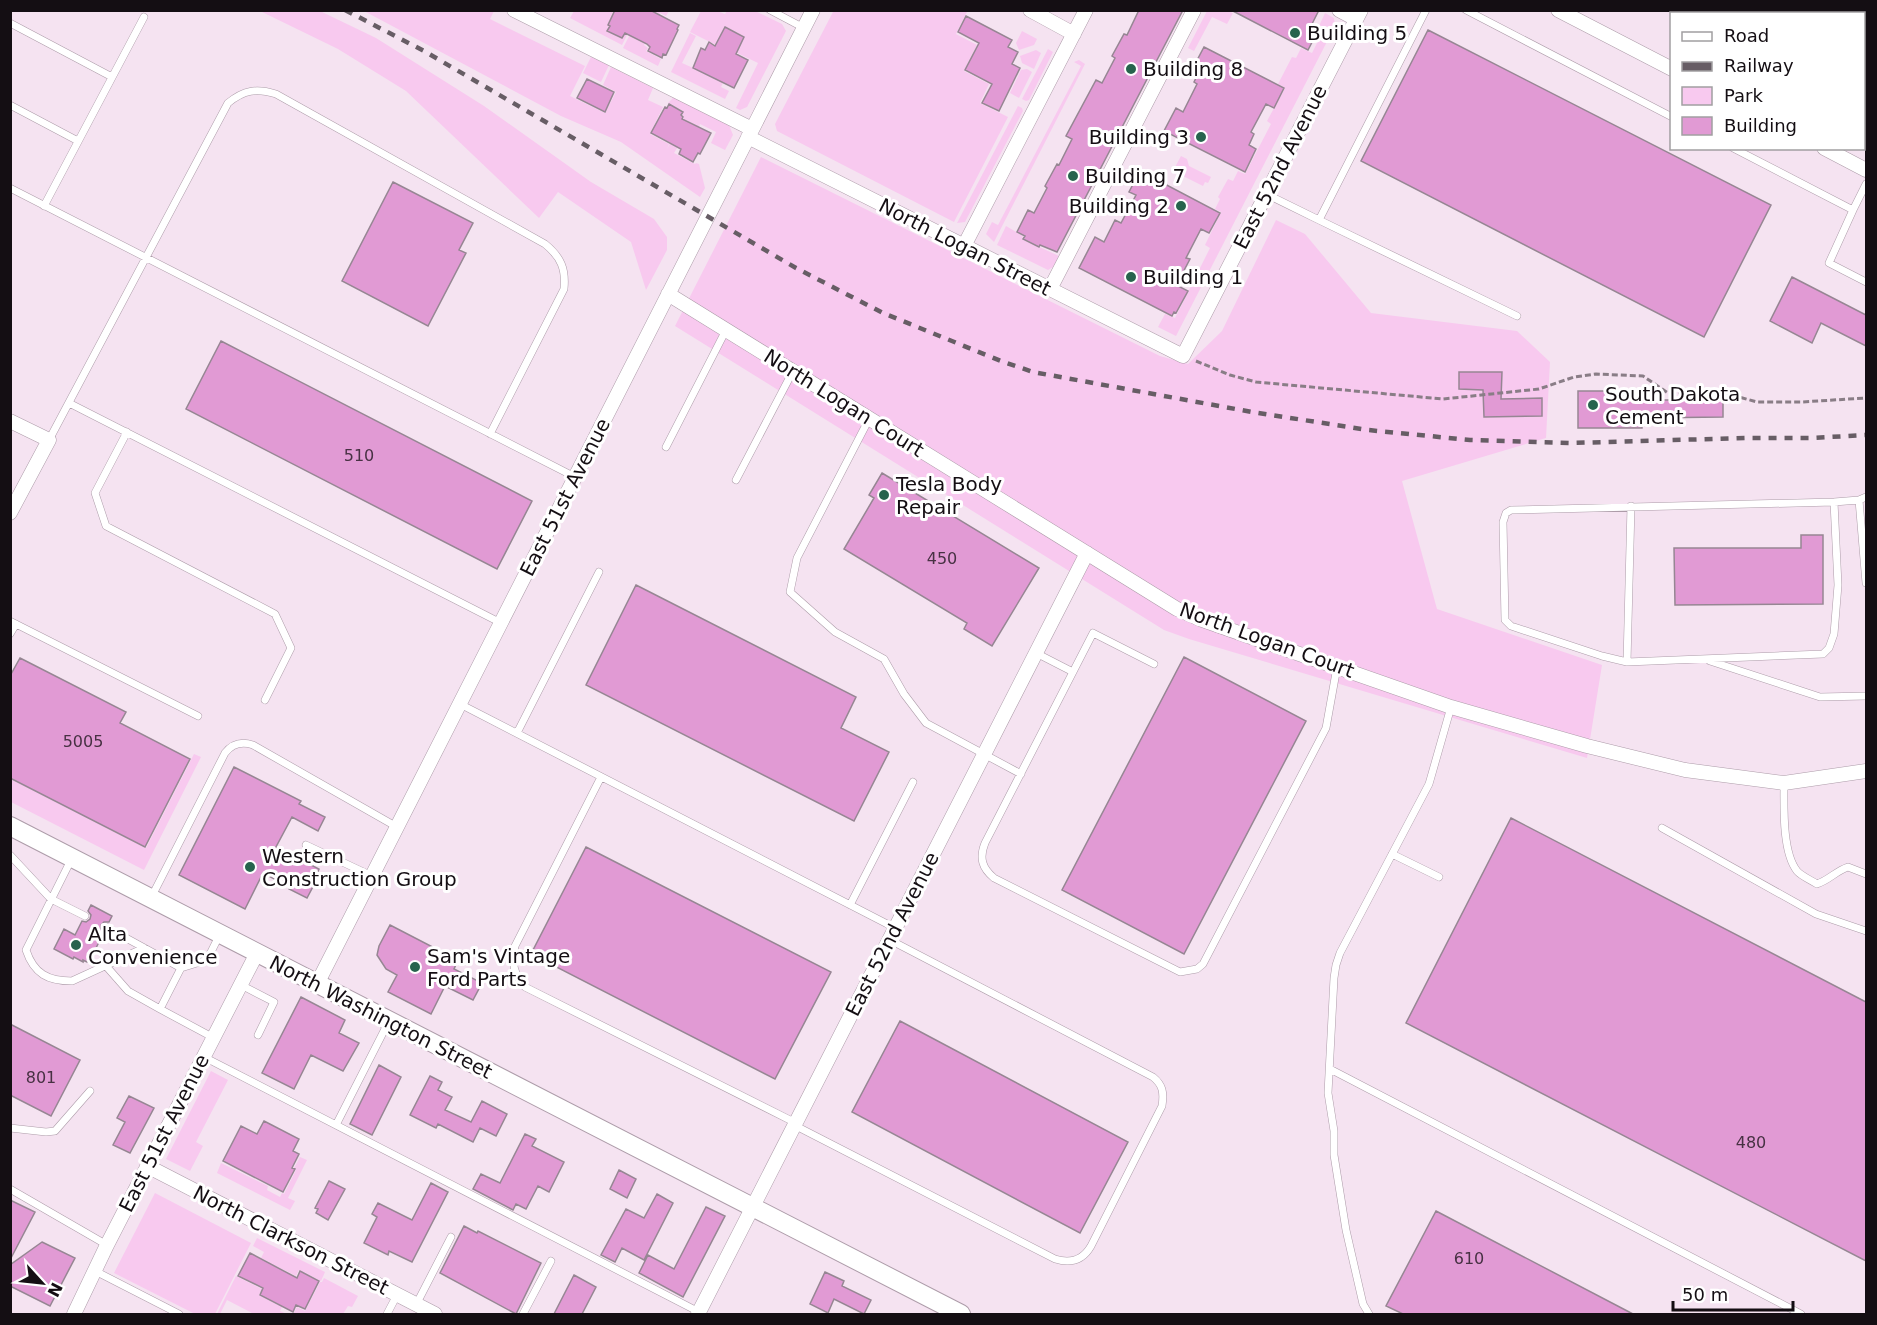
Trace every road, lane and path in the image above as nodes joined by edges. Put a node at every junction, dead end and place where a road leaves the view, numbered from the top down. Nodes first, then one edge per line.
1 (514, 10) edge
2 (770, 10) edge
3 (813, 10) edge
4 (1030, 10) edge
5 (1086, 10) edge
6 (1194, 10) edge
7 (1339, 10) edge
8 (1426, 10) edge
9 (1466, 10) edge
10 (1558, 10) edge
11 (1358, 15) edge
12 (144, 17) dead end
13 (10, 23) edge
14 (804, 28) junction
15 (1074, 34) junction
16 (1670, 68) edge
17 (112, 77) junction
18 (10, 105) edge
19 (1670, 116) edge
20 (750, 133) junction
21 (78, 141) junction
22 (1737, 150) edge
23 (1830, 150) edge
24 (1866, 170) edge
25 (1866, 184) edge
26 (10, 188) edge
27 (1266, 194) junction
28 (44, 206) junction
29 (1853, 210) junction
30 (1319, 220) junction
31 (964, 246) junction
32 (145, 258) junction
33 (1866, 282) edge
34 (1050, 289) junction
35 (668, 294) junction
36 (1517, 316) dead end
37 (726, 330) junction
38 (1183, 356) junction
39 (793, 371) junction
40 (1866, 398) edge
41 (69, 403) junction
42 (869, 418) junction
43 (10, 421) edge
44 (127, 432) junction
45 (490, 434) junction
46 (49, 441) junction
47 (666, 447) dead end
48 (575, 477) junction
49 (736, 480) dead end
50 (1863, 498) edge
51 (1834, 502) junction
52 (1631, 506) junction
53 (10, 513) edge
54 (1087, 553) junction
55 (599, 572) dead end
56 (1866, 583) edge
57 (13, 623) edge
58 (501, 623) junction
59 (10, 634) edge
60 (1036, 653) junction
61 (1704, 659) junction
62 (1627, 662) junction
63 (1154, 664) dead end
64 (1337, 667) junction
65 (1073, 672) junction
66 (1866, 696) edge
67 (265, 700) dead end
68 (460, 704) junction
69 (1451, 707) junction
70 (198, 716) dead end
71 (517, 733) junction
72 (984, 755) junction
73 (1866, 771) edge
74 (1021, 774) junction
75 (601, 777) junction
76 (912, 782) dead end
77 (1784, 783) junction
78 (10, 826) edge
79 (397, 827) junction
80 (1662, 828) dead end
81 (306, 845) dead end
82 (1392, 854) junction
83 (10, 855) edge
84 (72, 858) junction
85 (1866, 874) edge
86 (372, 876) junction
87 (1439, 877) dead end
88 (51, 898) junction
89 (151, 898) junction
90 (850, 905) junction
91 (85, 916) dead end
92 (106, 927) dead end
93 (1866, 931) edge
94 (220, 934) junction
95 (892, 934) junction
96 (144, 948) junction
97 (257, 953) junction
98 (106, 966) junction
99 (181, 968) junction
100 (317, 984) junction
101 (241, 985) junction
102 (160, 1010) junction
103 (389, 1021) junction
104 (258, 1035) dead end
105 (214, 1038) junction
106 (204, 1057) junction
107 (1329, 1069) junction
108 (90, 1092) dead end
109 (795, 1124) junction
110 (336, 1125) junction
111 (10, 1128) edge
112 (147, 1166) junction
113 (10, 1189) edge
114 (752, 1208) junction
115 (452, 1237) dead end
116 (107, 1245) junction
117 (551, 1261) dead end
118 (94, 1271) junction
119 (397, 1295) junction
120 (416, 1305) junction
121 (699, 1313) edge
122 (74, 1314) edge
123 (179, 1314) edge
124 (387, 1314) edge
125 (435, 1314) edge
126 (523, 1314) edge
127 (961, 1314) edge
128 (1369, 1314) edge
129 (1801, 1314) edge

1 - 20 street, North Logan Street
2 - 14 lane
3 - 14 street, East 51st Avenue
4 - 15 street
5 - 15 street
6 - 34 street
7 - 11 street
8 - 30 lane
9 - 19 lane
10 - 16 street
11 - 27 street, East 52nd Avenue
12 - 17 lane
13 - 17 lane
14 - 20 street, East 51st Avenue
15 - 31 street
17 - 21 lane
18 - 21 lane
20 - 31 street, North Logan Street
20 - 35 street, East 51st Avenue
21 - 28 lane
22 - 29 lane
23 - 24 street
25 - 29 lane
26 - 28 lane
27 - 30 lane
27 - 38 street, East 52nd Avenue
28 - 32 lane
29 - 33 lane
30 - 36 lane
31 - 34 street, North Logan Street
32 - 41 lane
32 - 45 lane
32 - 45 lane
34 - 38 street, North Logan Street
35 - 37 street, North Logan Court
35 - 48 street, East 51st Avenue
37 - 39 street, North Logan Court
37 - 47 lane
38 - 40 path
39 - 42 street, North Logan Court
39 - 49 lane
41 - 44 lane
41 - 46 lane
42 - 54 street, North Logan Court
42 - 72 lane
43 - 46 street
44 - 58 lane
44 - 67 lane
45 - 48 lane
46 - 53 street
48 - 58 street, East 51st Avenue
50 - 51 lane
50 - 56 lane
51 - 52 lane
51 - 61 lane
52 - 62 lane
52 - 62 lane
54 - 60 street, East 52nd Avenue
54 - 64 street, North Logan Court
55 - 71 lane
57 - 59 lane
57 - 70 lane
58 - 68 street, East 51st Avenue
60 - 65 lane
60 - 72 street, East 52nd Avenue
61 - 62 lane
61 - 66 lane
63 - 65 lane
64 - 69 street, North Logan Court
64 - 74 lane
65 - 74 lane
68 - 71 lane
68 - 79 street, East 51st Avenue
69 - 77 street, North Logan Court
69 - 82 lane
71 - 75 lane
72 - 74 lane
72 - 95 street, East 52nd Avenue
73 - 77 street, North Logan Court
75 - 90 lane
75 - 109 lane
76 - 90 lane
77 - 85 lane
78 - 84 main road, North Washington Street
79 - 86 street, East 51st Avenue
79 - 89 lane
80 - 93 lane
81 - 86 lane
82 - 87 lane
82 - 107 lane
83 - 88 lane
84 - 88 lane
84 - 89 main road, North Washington Street
86 - 100 street, East 51st Avenue
88 - 91 lane
88 - 98 lane
89 - 94 main road, North Washington Street
90 - 95 lane
92 - 96 lane
94 - 97 main road, North Washington Street
94 - 99 lane
95 - 109 street, East 52nd Avenue
95 - 109 lane
96 - 98 lane
96 - 99 lane
97 - 100 main road, North Washington Street
97 - 101 street, East 51st Avenue
98 - 102 lane
99 - 102 lane
100 - 103 main road, North Washington Street
101 - 104 lane
101 - 105 street, East 51st Avenue
102 - 105 lane
103 - 110 lane
103 - 114 main road, North Washington Street
105 - 106 street, East 51st Avenue
106 - 110 lane
106 - 112 street, East 51st Avenue
107 - 128 lane
107 - 129 lane
108 - 111 lane
109 - 114 street, East 52nd Avenue
110 - 121 lane
112 - 116 street, East 51st Avenue
112 - 119 street, North Clarkson Street
113 - 116 lane
114 - 121 street, East 52nd Avenue
114 - 127 main road, North Washington Street
115 - 120 lane
116 - 118 street, East 51st Avenue
117 - 126 lane
118 - 122 street, East 51st Avenue
118 - 123 lane
119 - 120 street, North Clarkson Street
119 - 124 lane
120 - 125 street, North Clarkson Street

